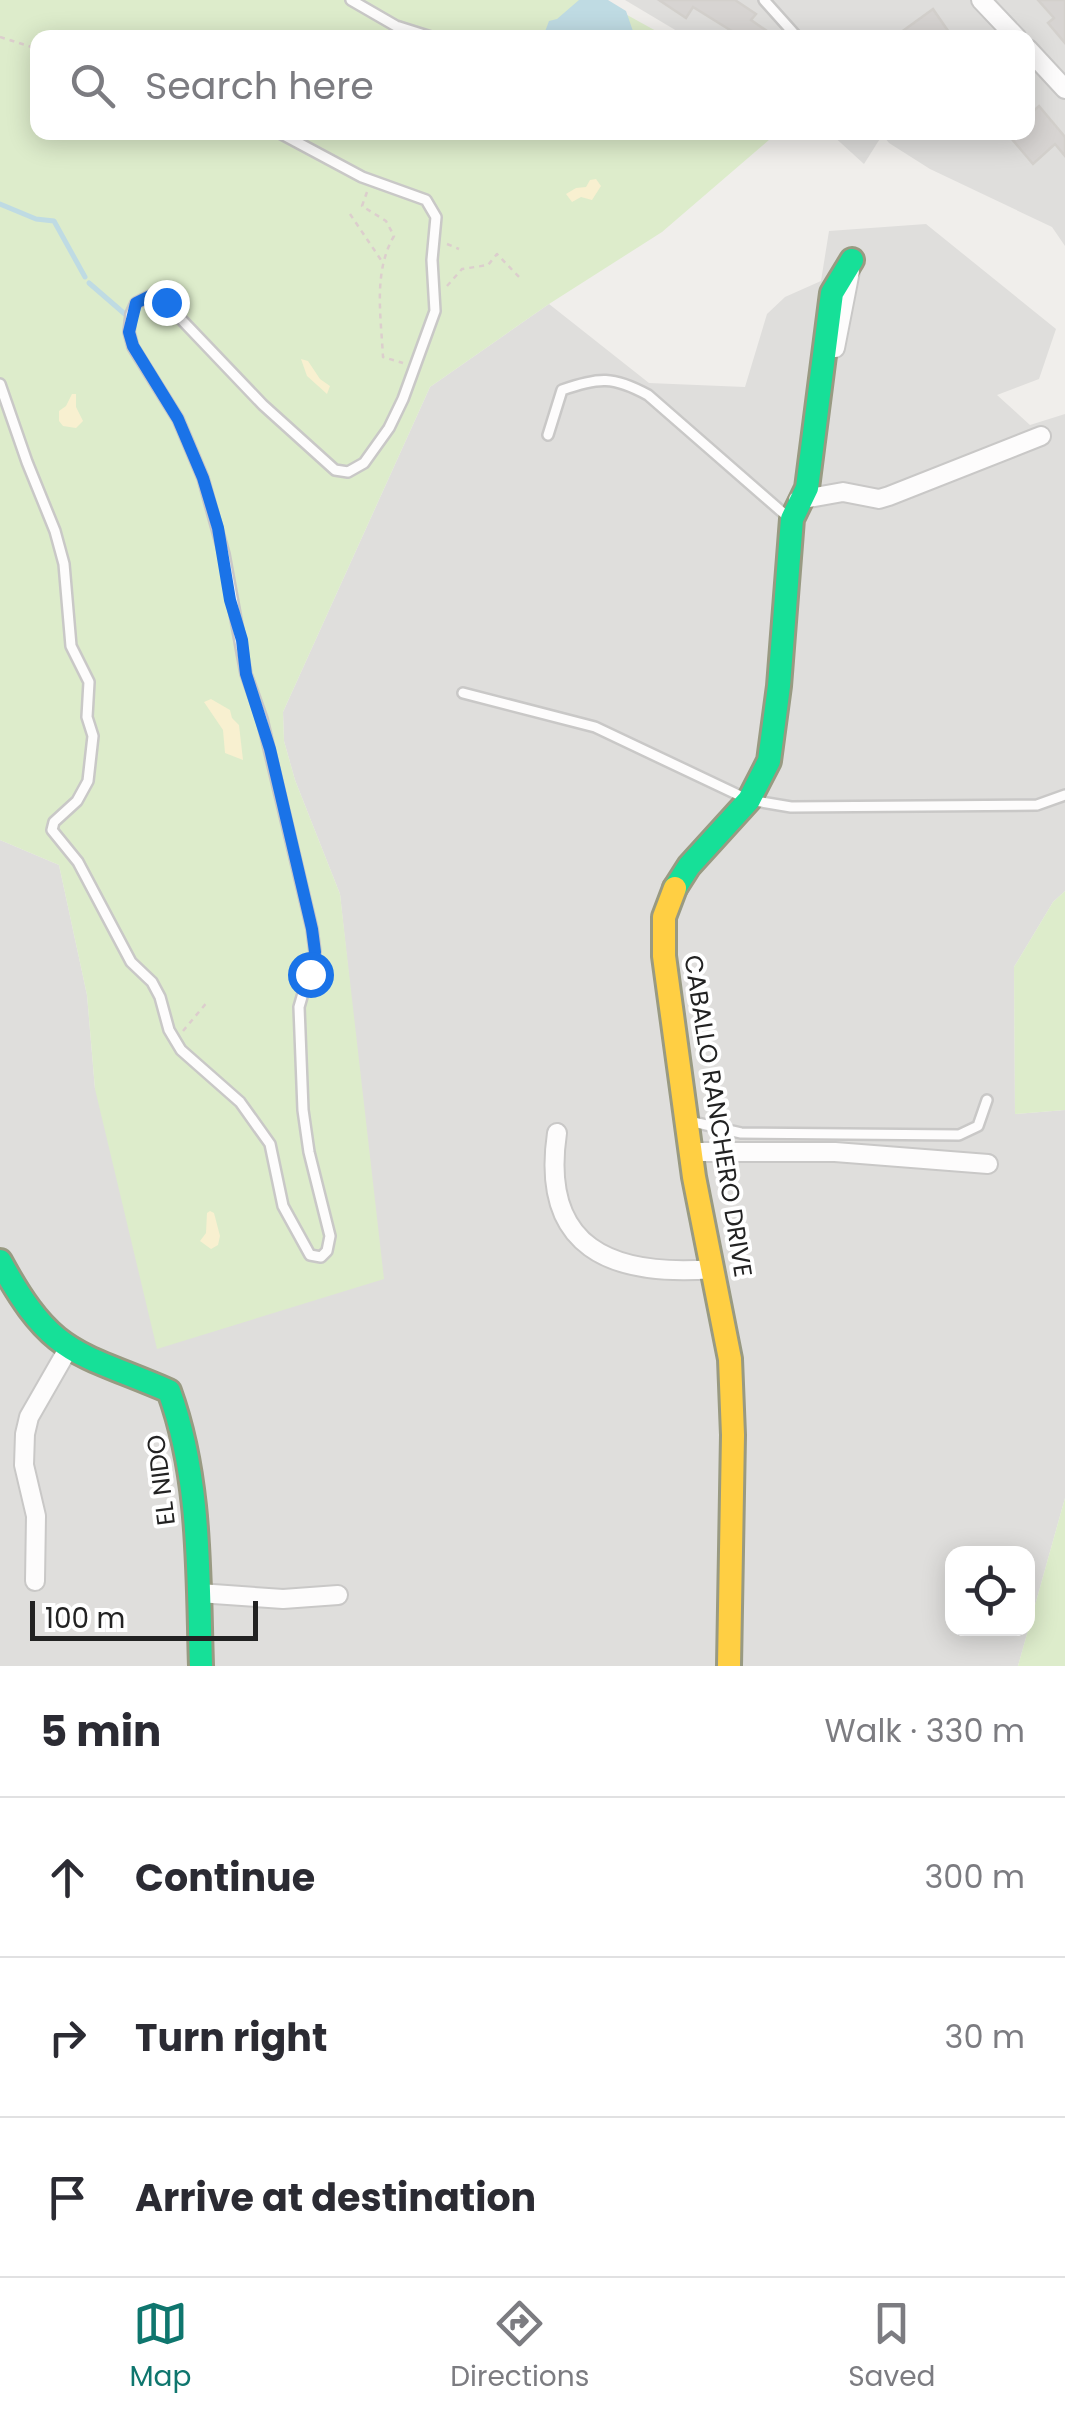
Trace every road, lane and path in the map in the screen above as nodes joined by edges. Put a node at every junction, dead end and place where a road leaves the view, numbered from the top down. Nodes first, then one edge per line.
1 (351, 0) edge
2 (764, 0) edge
3 (981, 0) edge
4 (409, 30) edge
5 (791, 30) edge
6 (1009, 30) edge
7 (0, 37) edge
8 (30, 46) edge
9 (1035, 56) edge
10 (1065, 88) edge
11 (294, 140) edge
12 (371, 180) junction
13 (350, 214) dead end
14 (434, 240) junction
15 (459, 250) dead end
16 (852, 260) dead end
17 (382, 262) junction
18 (520, 278) dead end
19 (434, 292) junction
20 (415, 364) junction
21 (0, 384) edge
22 (548, 435) dead end
23 (1041, 436) dead end
24 (799, 503) junction
25 (463, 693) dead end
26 (1065, 795) edge
27 (749, 800) junction
28 (208, 1001) dead end
29 (174, 1038) junction
30 (987, 1100) dead end
31 (686, 1120) junction
32 (557, 1133) dead end
33 (691, 1152) junction
34 (988, 1164) dead end
35 (0, 1261) edge
36 (713, 1269) junction
37 (68, 1350) junction
38 (35, 1581) dead end
39 (199, 1593) junction
40 (338, 1595) dead end
41 (201, 1666) edge
42 (729, 1666) edge

1 - 4 lane
2 - 5 lane
3 - 6 street
7 - 8 path
9 - 10 street
11 - 12 lane
12 - 14 lane
12 - 17 path
13 - 17 path
14 - 15 path
14 - 19 lane
16 - 24 street, CABALLO RANCHERO DRIVE
17 - 20 path
18 - 19 path
19 - 20 lane
20 - 29 lane
21 - 29 lane
22 - 24 lane
23 - 24 street
24 - 27 street, CABALLO RANCHERO DRIVE
25 - 27 lane
26 - 27 lane
27 - 31 street, CABALLO RANCHERO DRIVE
28 - 29 path
30 - 31 lane
31 - 33 street, CABALLO RANCHERO DRIVE
32 - 36 street
33 - 34 street
33 - 36 street, CABALLO RANCHERO DRIVE
35 - 37 street, EL NIDO
36 - 42 street, CABALLO RANCHERO DRIVE
37 - 38 street
37 - 39 street, EL NIDO
39 - 40 street
39 - 41 street, EL NIDO

